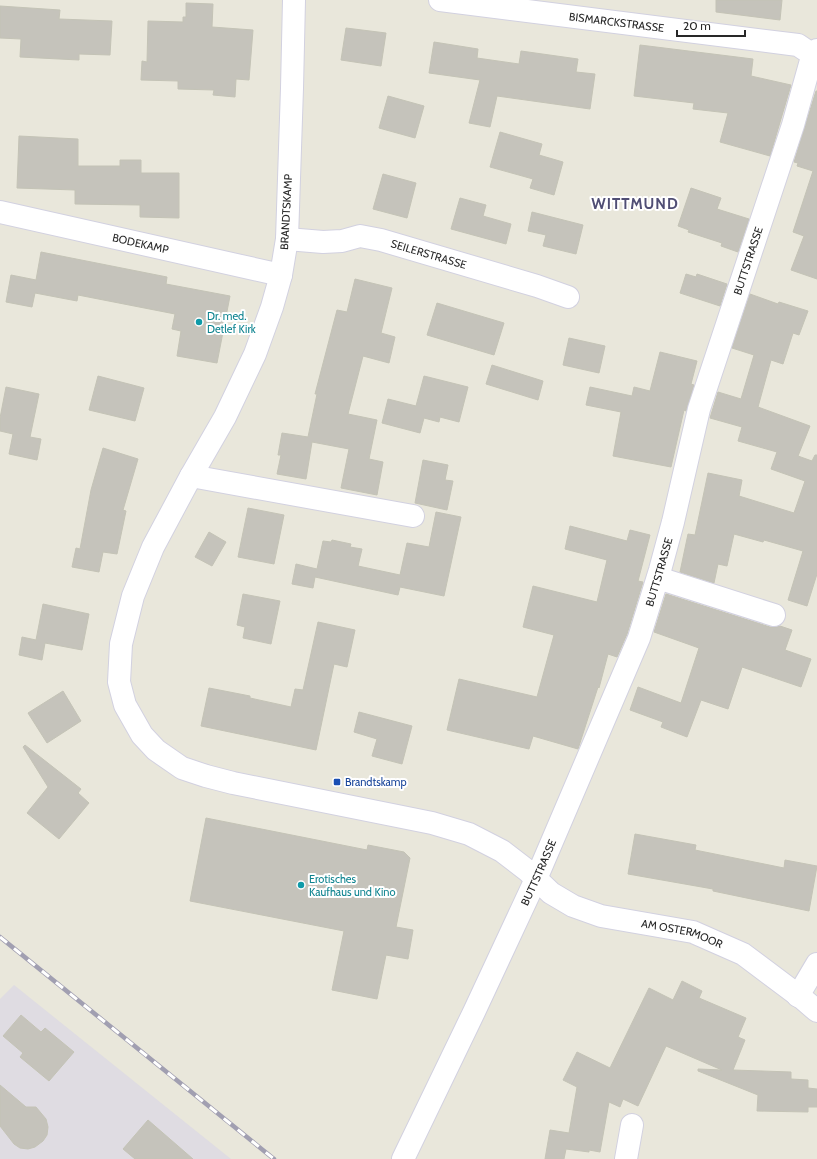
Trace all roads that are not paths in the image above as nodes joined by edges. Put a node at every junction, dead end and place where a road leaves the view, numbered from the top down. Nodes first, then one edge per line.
1 (294, 0) edge
2 (440, 0) edge
3 (815, 53) edge
4 (0, 212) edge
5 (287, 238) junction
6 (281, 275) junction
7 (568, 298) dead end
8 (191, 476) junction
9 (413, 516) dead end
10 (658, 578) junction
11 (774, 615) dead end
12 (536, 879) junction
13 (817, 964) edge
14 (817, 978) edge
15 (806, 1002) edge
16 (632, 1125) dead end
17 (403, 1159) edge
18 (626, 1159) edge

1 - 5 street, BRANDTSKAMP
2 - 3 street, BISMARCKSTRASSE
3 - 10 street, BUTTSTRASSE
4 - 6 street, BODEKAMP
5 - 6 street, BRANDTSKAMP
5 - 7 street, SEILERSTRASSE
6 - 8 street, BRANDTSKAMP
8 - 9 street
8 - 12 street, BRANDTSKAMP
10 - 11 street
10 - 12 street, BUTTSTRASSE
12 - 15 street, AM OSTERMOOR
12 - 17 street, BUTTSTRASSE
13 - 15 street
14 - 15 street
16 - 18 street

